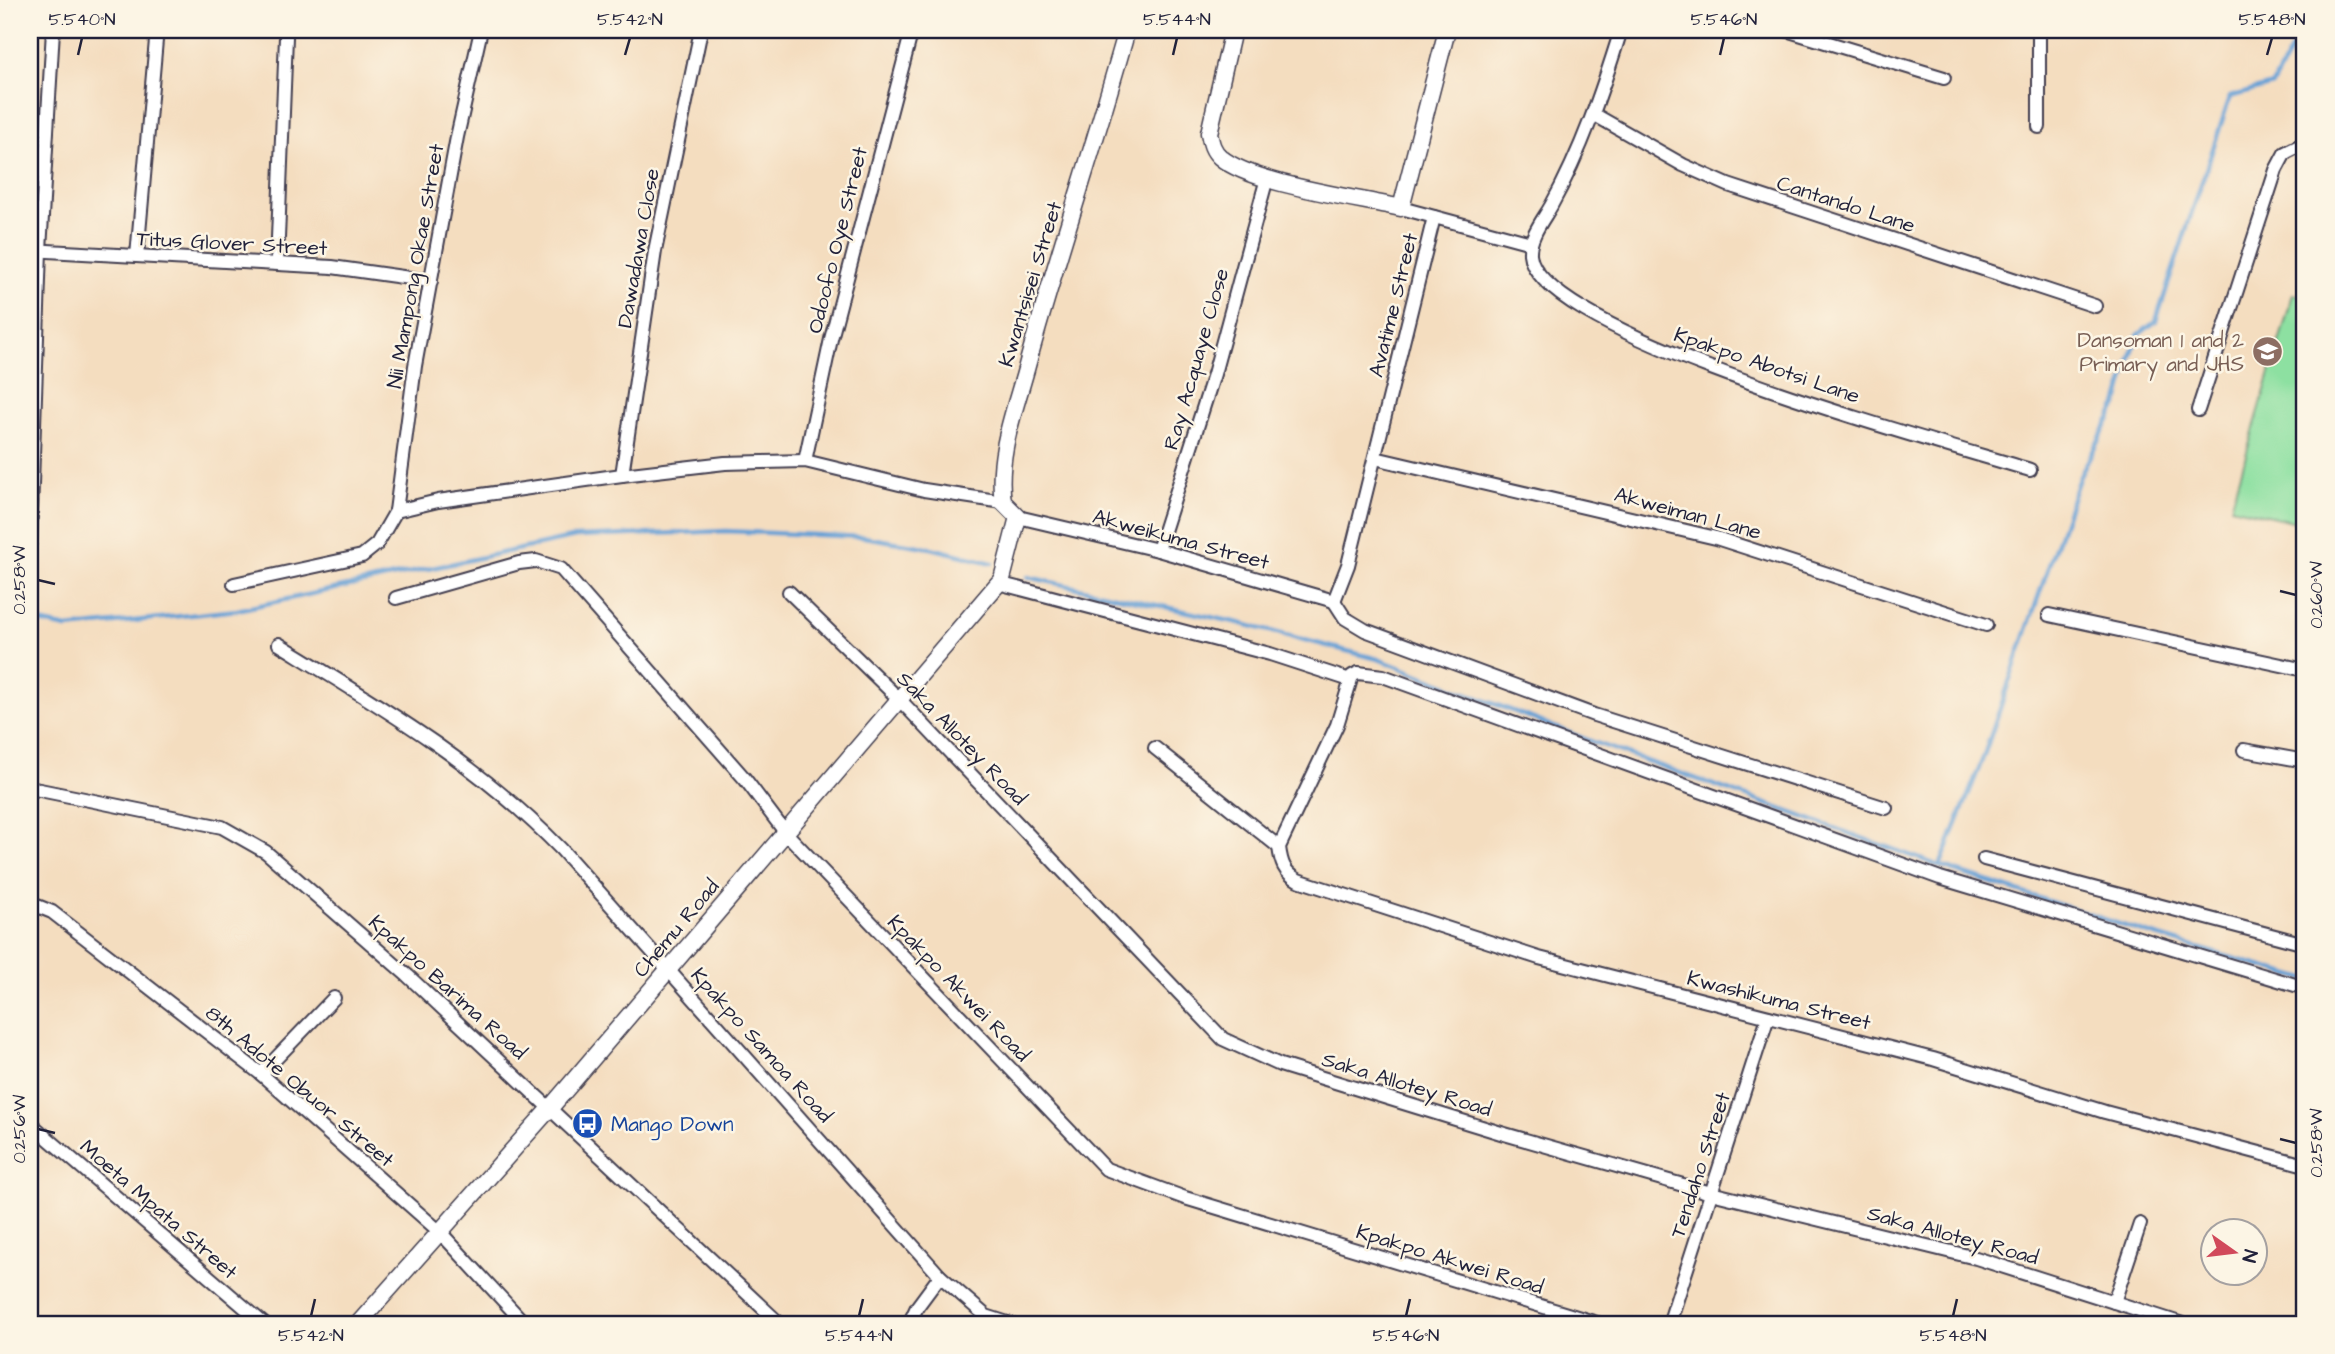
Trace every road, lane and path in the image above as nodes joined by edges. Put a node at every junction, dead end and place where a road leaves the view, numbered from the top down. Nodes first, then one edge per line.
1 (53, 30) edge
2 (481, 30) edge
3 (701, 30) edge
4 (912, 30) edge
5 (1127, 30) edge
6 (1233, 30) edge
7 (1447, 30) edge
8 (1621, 30) edge
9 (1786, 30) edge
10 (2039, 30) edge
11 (286, 37) dead end
12 (156, 40) dead end
13 (1944, 78) dead end
14 (1595, 115) junction
15 (2039, 127) dead end
16 (2305, 143) edge
17 (1267, 177) junction
18 (1401, 208) junction
19 (1434, 217) junction
20 (1531, 243) junction
21 (35, 250) edge
22 (137, 256) junction
23 (276, 263) junction
24 (431, 281) junction
25 (2095, 306) dead end
26 (2198, 410) dead end
27 (1375, 458) junction
28 (805, 461) junction
29 (2030, 470) dead end
30 (622, 475) junction
31 (1003, 502) junction
32 (396, 512) junction
33 (1018, 517) junction
34 (30, 542) edge
35 (1158, 550) junction
36 (1000, 581) junction
37 (234, 584) dead end
38 (789, 592) dead end
39 (396, 597) dead end
40 (1334, 601) junction
41 (2049, 615) dead end
42 (1986, 625) dead end
43 (279, 644) dead end
44 (2305, 670) edge
45 (1350, 680) junction
46 (899, 699) junction
47 (1155, 748) dead end
48 (2244, 750) dead end
49 (2305, 761) edge
50 (30, 788) edge
51 (1886, 808) dead end
52 (785, 832) junction
53 (1279, 847) junction
54 (1984, 859) dead end
55 (30, 903) edge
56 (2305, 944) edge
57 (669, 969) junction
58 (2305, 988) edge
59 (334, 998) dead end
60 (1768, 1017) junction
61 (261, 1074) junction
62 (551, 1107) junction
63 (30, 1123) edge
64 (2305, 1165) edge
65 (1711, 1193) junction
66 (2140, 1224) dead end
67 (440, 1232) junction
68 (940, 1276) junction
69 (2114, 1302) junction
70 (264, 1324) edge
71 (358, 1324) edge
72 (525, 1324) edge
73 (780, 1324) edge
74 (909, 1324) edge
75 (1011, 1324) edge
76 (1600, 1324) edge
77 (1669, 1324) edge
78 (2183, 1324) edge

1 - 21 street
2 - 24 street, Nii Mampong Okae Street
3 - 30 street, Dawadawa Close
4 - 28 street, Odoofo Oye Street
5 - 31 street, Kwantsisei Street
6 - 17 street
7 - 18 street
8 - 14 street
9 - 13 street
10 - 15 street
11 - 23 street
12 - 22 street
14 - 20 street
14 - 25 street, Cantando Lane
16 - 26 street
17 - 18 street
17 - 35 street, Ray Acquaye Close
18 - 19 street
19 - 20 street, Avatime Street
19 - 27 street, Avatime Street
20 - 29 street, Kpakpo Abotsi Lane
21 - 22 street, Titus Glover Street
21 - 34 street
22 - 23 street, Titus Glover Street
23 - 24 street, Titus Glover Street
24 - 32 street, Nii Mampong Okae Street
27 - 40 street, Avatime Street
27 - 42 street, Akweiman Lane
28 - 30 street
28 - 31 street
30 - 32 street
31 - 33 street
32 - 37 street
33 - 35 street, Akweikuma Street
33 - 36 street, Chemu Road
35 - 40 street, Akweikuma Street
36 - 45 street
36 - 46 street, Chemu Road
38 - 46 street, Saka Allotey Road
39 - 52 street, Kpakpo Akwei Road
40 - 51 street
41 - 44 street
43 - 57 street, Kpakpo Samoa Road
45 - 53 street
45 - 58 street
46 - 52 street, Chemu Road
46 - 65 street, Saka Allotey Road
47 - 53 street
48 - 49 street
50 - 62 street, Kpakpo Barima Road
52 - 57 street, Chemu Road
52 - 76 street, Kpakpo Akwei Road
53 - 60 street, Kwashikuma Street
54 - 56 street
55 - 61 street, 8th Adote Obuor Street
57 - 62 street, Chemu Road
57 - 68 street, Kpakpo Samoa Road
59 - 61 street
60 - 64 street, Kwashikuma Street
60 - 65 street, Tendaho Street
61 - 67 street, 8th Adote Obuor Street
62 - 67 street, Chemu Road
62 - 73 street, Kpakpo Barima Road
63 - 70 street, Moeta Mpata Street
65 - 69 street, Saka Allotey Road
65 - 77 street, Tendaho Street
66 - 69 street
67 - 71 street, Chemu Road
67 - 72 street, 8th Adote Obuor Street
68 - 74 street
68 - 75 street, Kpakpo Samoa Road
69 - 78 street, Saka Allotey Road

